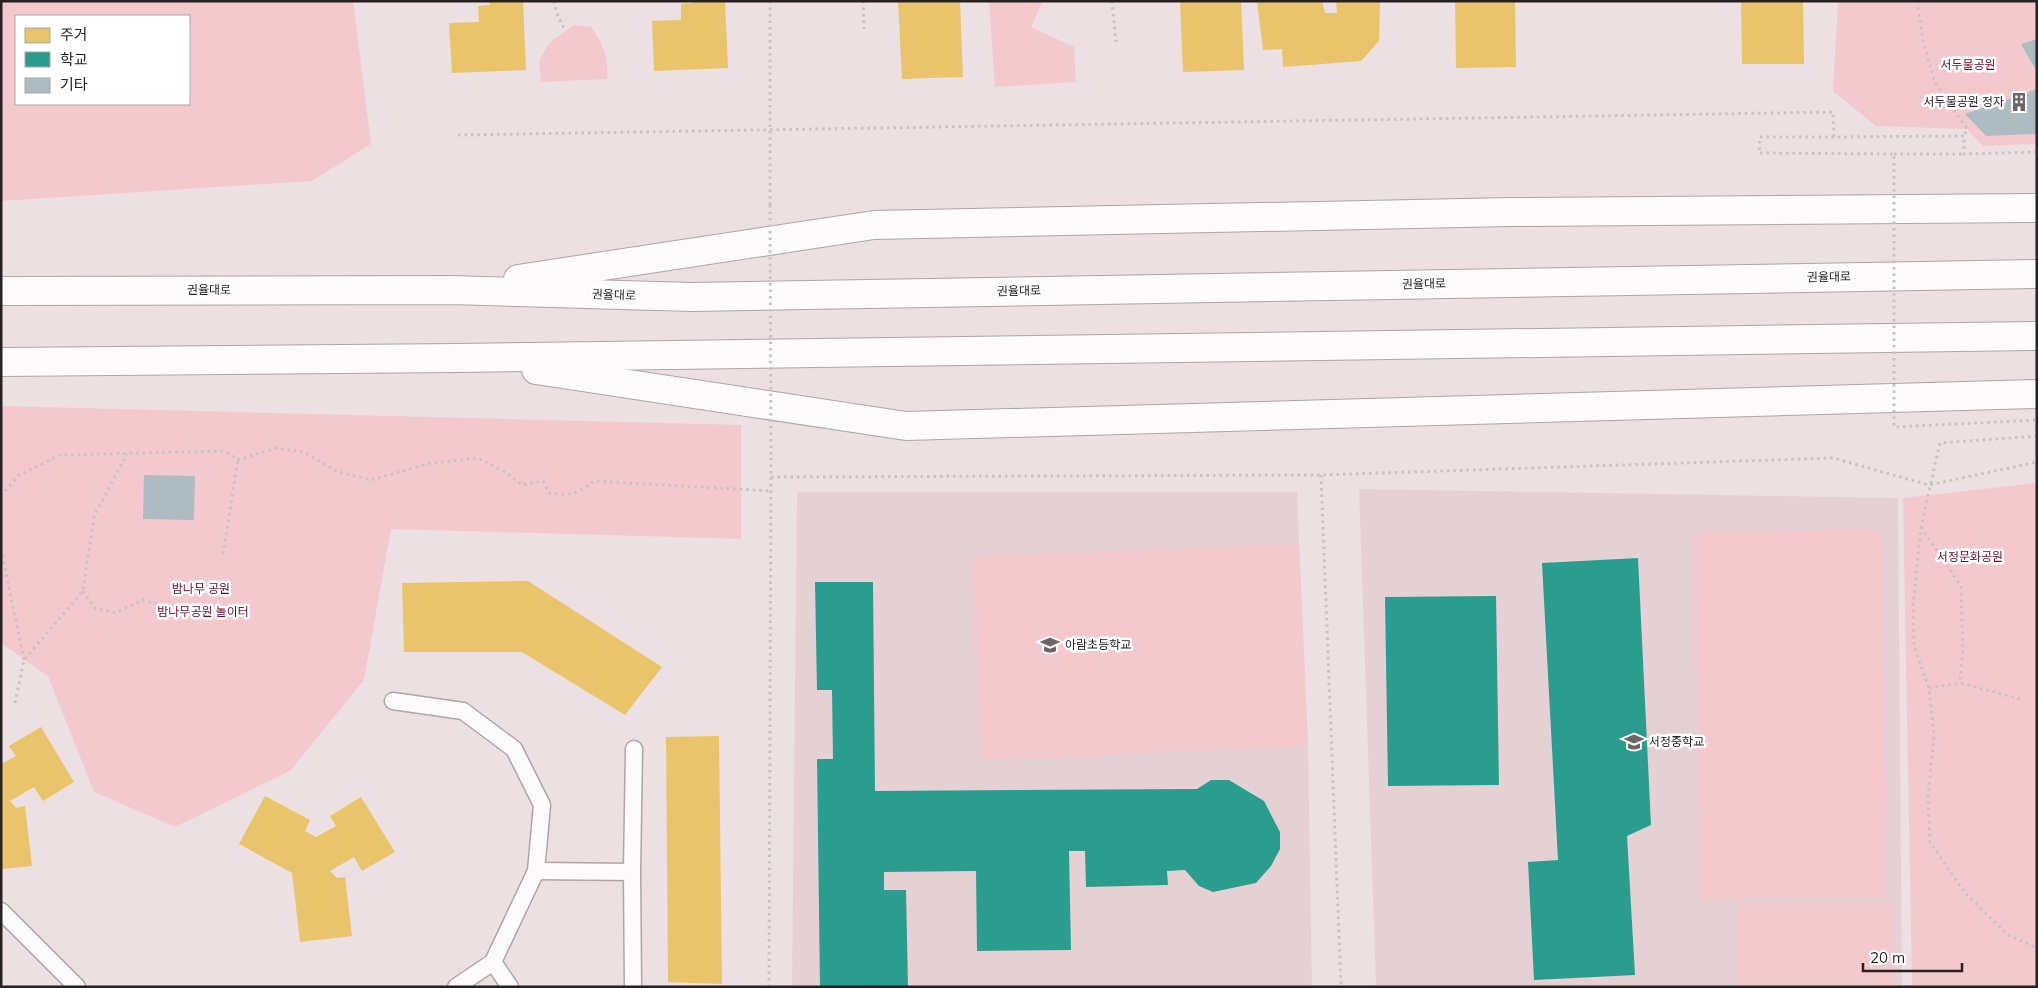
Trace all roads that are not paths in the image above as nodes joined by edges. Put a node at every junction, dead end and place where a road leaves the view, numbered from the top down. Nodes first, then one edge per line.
1 (2037, 208) edge
2 (2037, 274) edge
3 (450, 290) junction
4 (1, 291) edge
5 (2037, 336) edge
6 (458, 358) junction
7 (1, 362) edge
8 (2037, 394) edge
9 (393, 701) dead end
10 (634, 749) dead end
11 (536, 871) junction
12 (632, 872) junction
13 (1, 912) edge
14 (493, 962) junction
15 (77, 987) edge
16 (456, 987) edge
17 (510, 987) edge
18 (634, 987) edge

1 - 3 highway
2 - 3 highway, 권율대로
3 - 4 highway, 권율대로
5 - 6 highway
6 - 7 highway
6 - 8 highway
9 - 11 lane
10 - 12 lane
11 - 12 lane
11 - 14 lane
12 - 18 lane
13 - 15 lane
14 - 16 lane
14 - 17 lane

